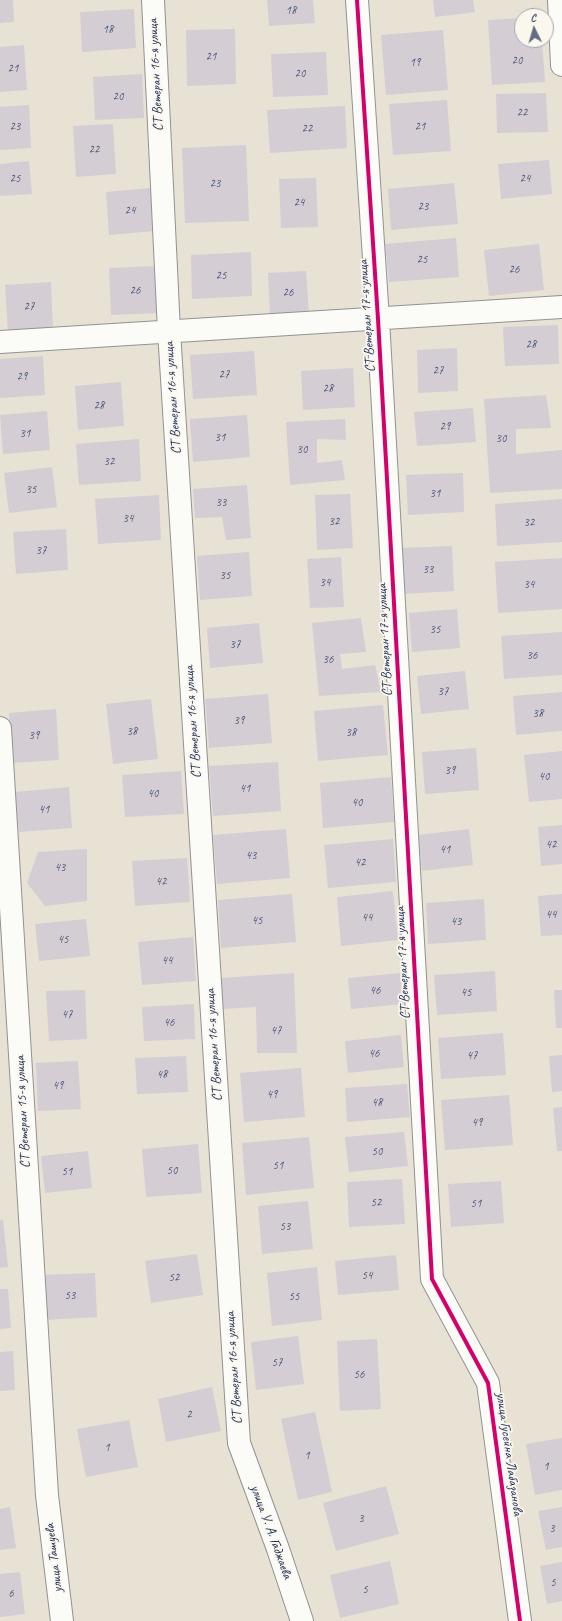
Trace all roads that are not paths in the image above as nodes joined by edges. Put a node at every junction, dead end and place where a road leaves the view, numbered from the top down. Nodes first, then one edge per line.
1 (153, 0) edge
2 (357, 0) edge
3 (560, 0) edge
4 (562, 65) edge
5 (562, 307) edge
6 (378, 319) junction
7 (169, 331) junction
8 (0, 342) edge
9 (0, 728) edge
10 (432, 1279) joint
11 (239, 1443) joint
12 (46, 1495) joint
13 (62, 1621) edge
14 (302, 1621) edge
15 (520, 1621) edge

1 - 7 street, СТ Ветеран 16-я улица
2 - 6 street, СТ Ветеран 17-я улица
3 - 4 street
5 - 6 street
6 - 7 street
6 - 10 street, СТ Ветеран 17-я улица
7 - 8 street
7 - 11 street, СТ Ветеран 16-я улица
9 - 12 street, СТ Ветеран 15-я улица
10 - 15 street, улица Гусейна Лабазанова
11 - 14 street, улица У. А. Гаджаева
12 - 13 street, улица Ташуева

